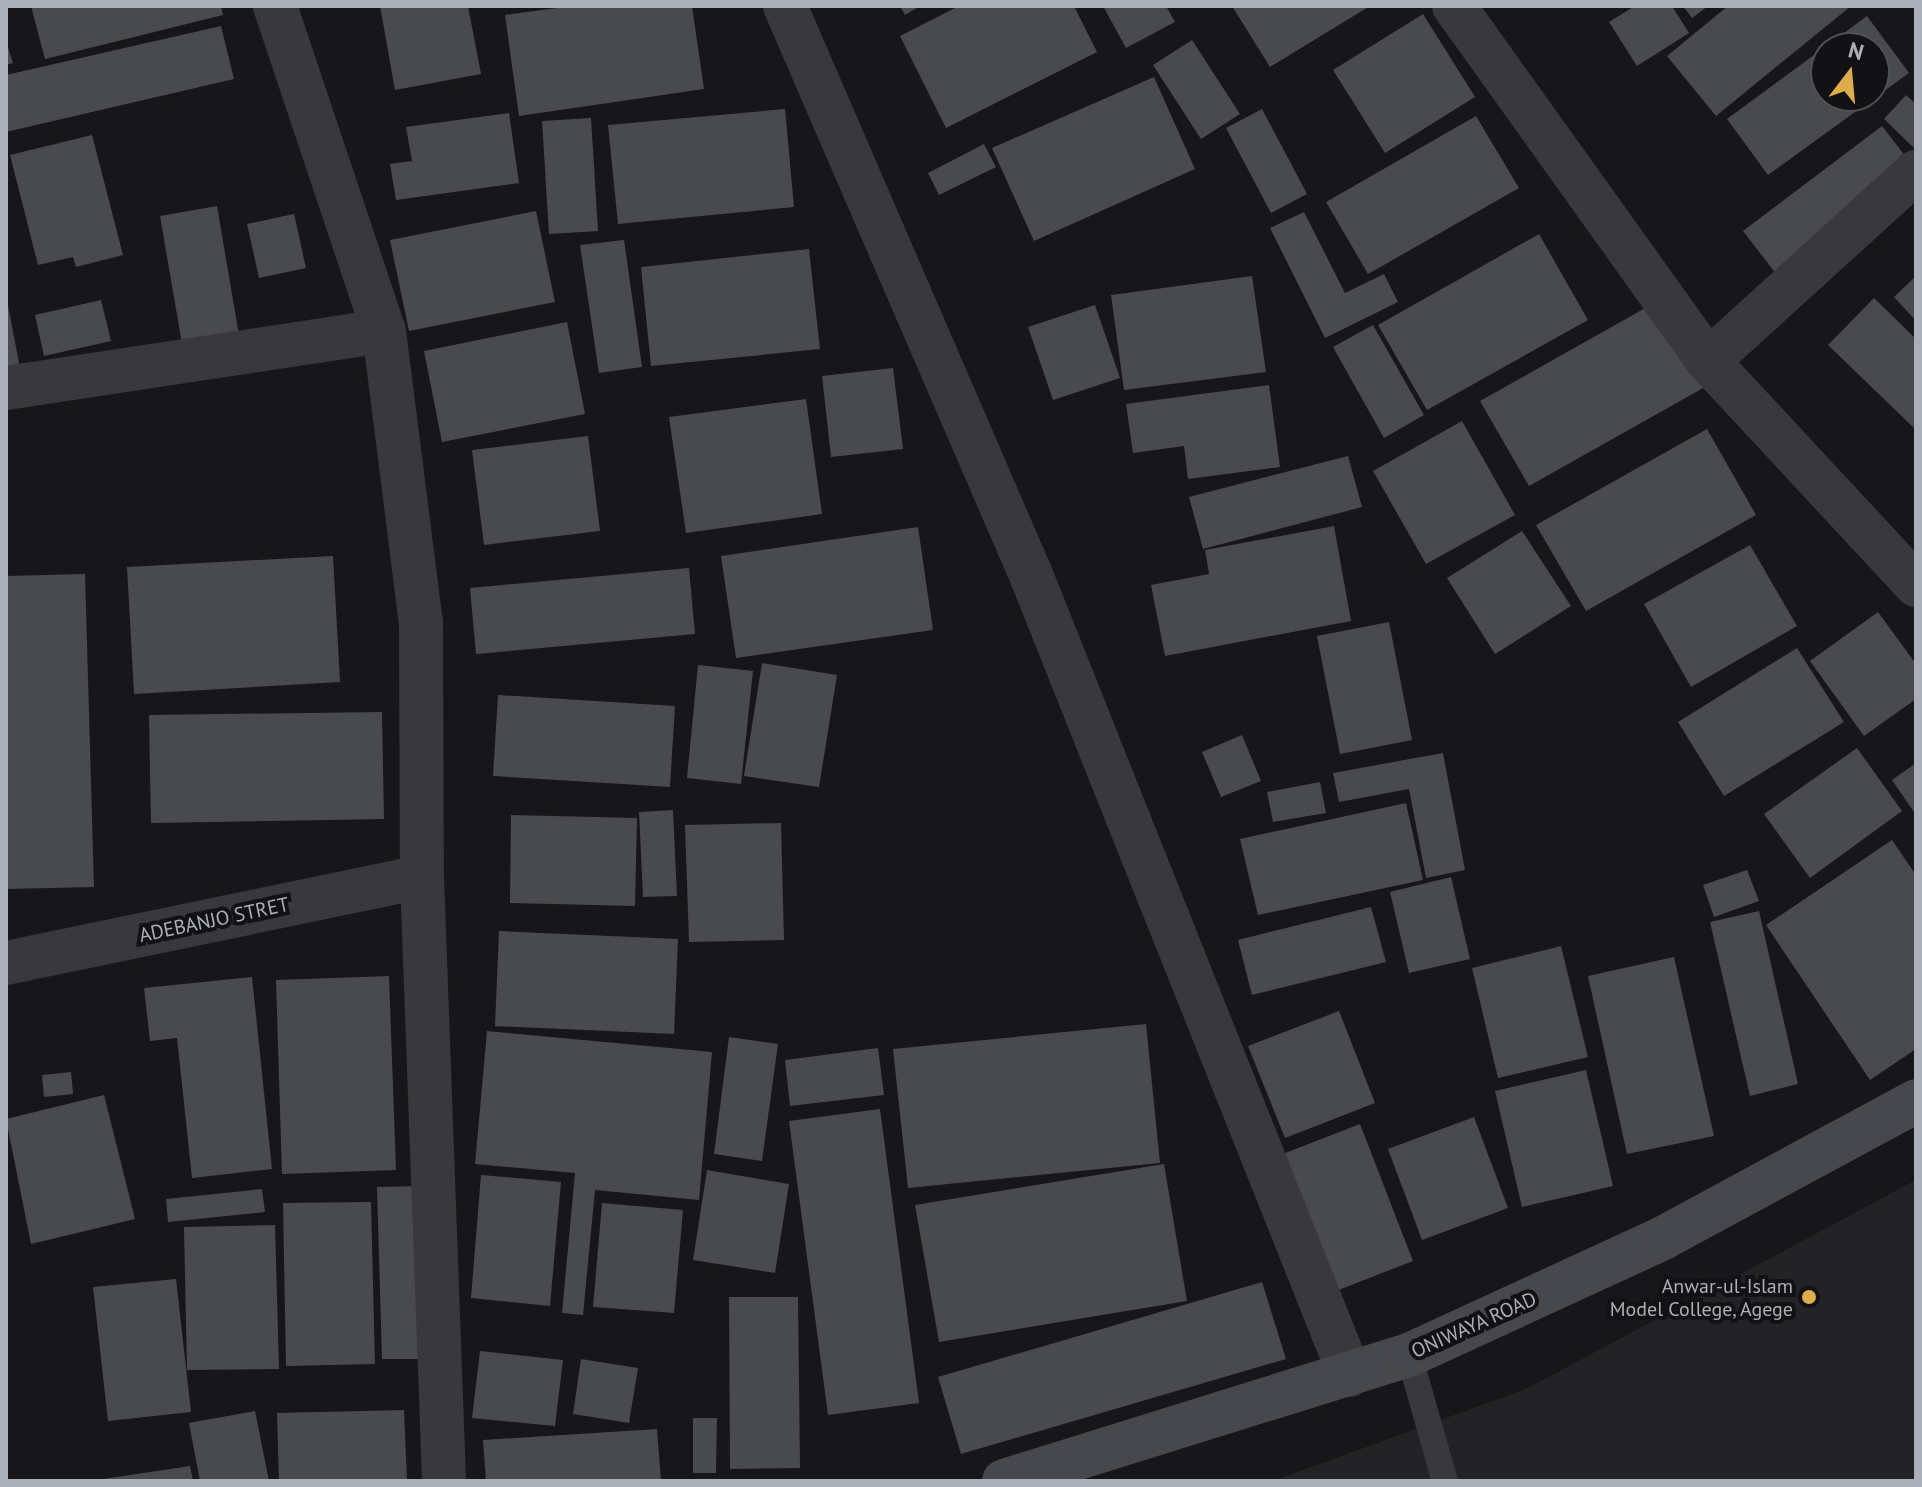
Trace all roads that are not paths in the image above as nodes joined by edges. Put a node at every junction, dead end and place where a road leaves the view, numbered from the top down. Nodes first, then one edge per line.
1 (275, 6) edge
2 (785, 6) edge
3 (1454, 6) edge
4 (1916, 172) edge
5 (384, 331) junction
6 (1708, 361) junction
7 (6, 388) edge
8 (1916, 585) edge
9 (422, 877) junction
10 (6, 963) edge
11 (1916, 1101) edge
12 (1409, 1355) junction
13 (1350, 1375) junction
14 (444, 1481) edge
15 (1004, 1481) edge
16 (1445, 1481) edge

1 - 5 street
2 - 13 street
3 - 6 street
4 - 6 street
5 - 7 street
5 - 9 street
6 - 8 street
9 - 10 street, ADEBANJO STRET
9 - 14 street
11 - 12 main road, ONIWAYA ROAD
12 - 13 main road, ONIWAYA ROAD
12 - 16 lane
13 - 15 main road, ONIWAYA ROAD

